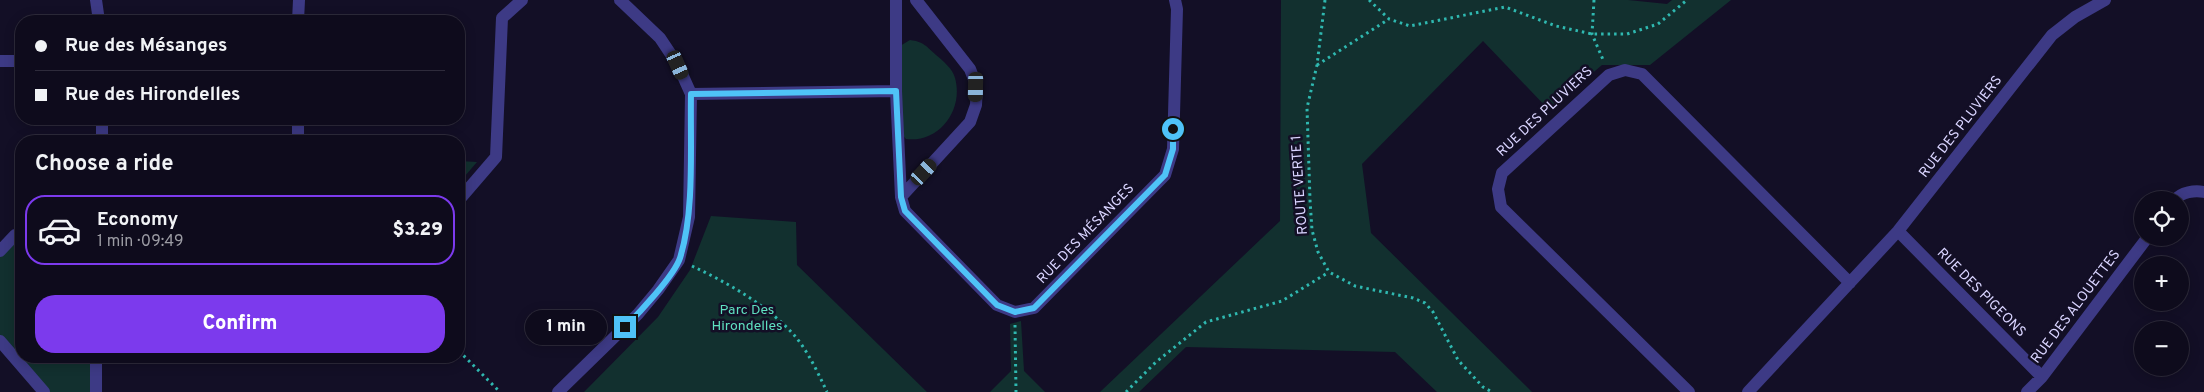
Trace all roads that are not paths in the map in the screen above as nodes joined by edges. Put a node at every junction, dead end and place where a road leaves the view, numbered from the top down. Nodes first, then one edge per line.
1 (96, 0) edge
2 (299, 0) edge
3 (522, 0) edge
4 (620, 0) edge
5 (896, 0) edge
6 (916, 0) edge
7 (1175, 0) edge
8 (2105, 0) edge
9 (97, 15) edge
10 (298, 15) edge
11 (0, 61) edge
12 (15, 61) edge
13 (896, 91) junction
14 (691, 94) junction
15 (2189, 192) edge
16 (2204, 192) edge
17 (465, 193) edge
18 (901, 197) junction
19 (1898, 231) junction
20 (15, 235) edge
21 (2141, 246) edge
22 (0, 251) edge
23 (1850, 283) junction
24 (0, 341) edge
25 (15, 358) edge
26 (19, 363) edge
27 (96, 363) edge
28 (2042, 377) junction
29 (44, 392) edge
30 (95, 392) edge
31 (558, 392) edge
32 (1689, 392) edge
33 (1748, 392) edge
34 (2027, 392) edge

1 - 9 street
2 - 10 street
3 - 17 street
4 - 14 street
5 - 13 street
6 - 18 street
7 - 18 street, RUE DES MÉSANGES
8 - 19 street, RUE DES PLUVIERS
11 - 12 street
13 - 14 street
13 - 18 street
14 - 31 street
15 - 16 street
19 - 23 street, RUE DES PLUVIERS
19 - 28 street, RUE DES PIGEONS
20 - 22 street
21 - 28 street, RUE DES ALOUETTES
23 - 32 street, RUE DES PLUVIERS
23 - 33 street, RUE DES PLUVIERS
24 - 25 street
26 - 29 street
27 - 30 street
28 - 34 street, RUE DES ALOUETTES

